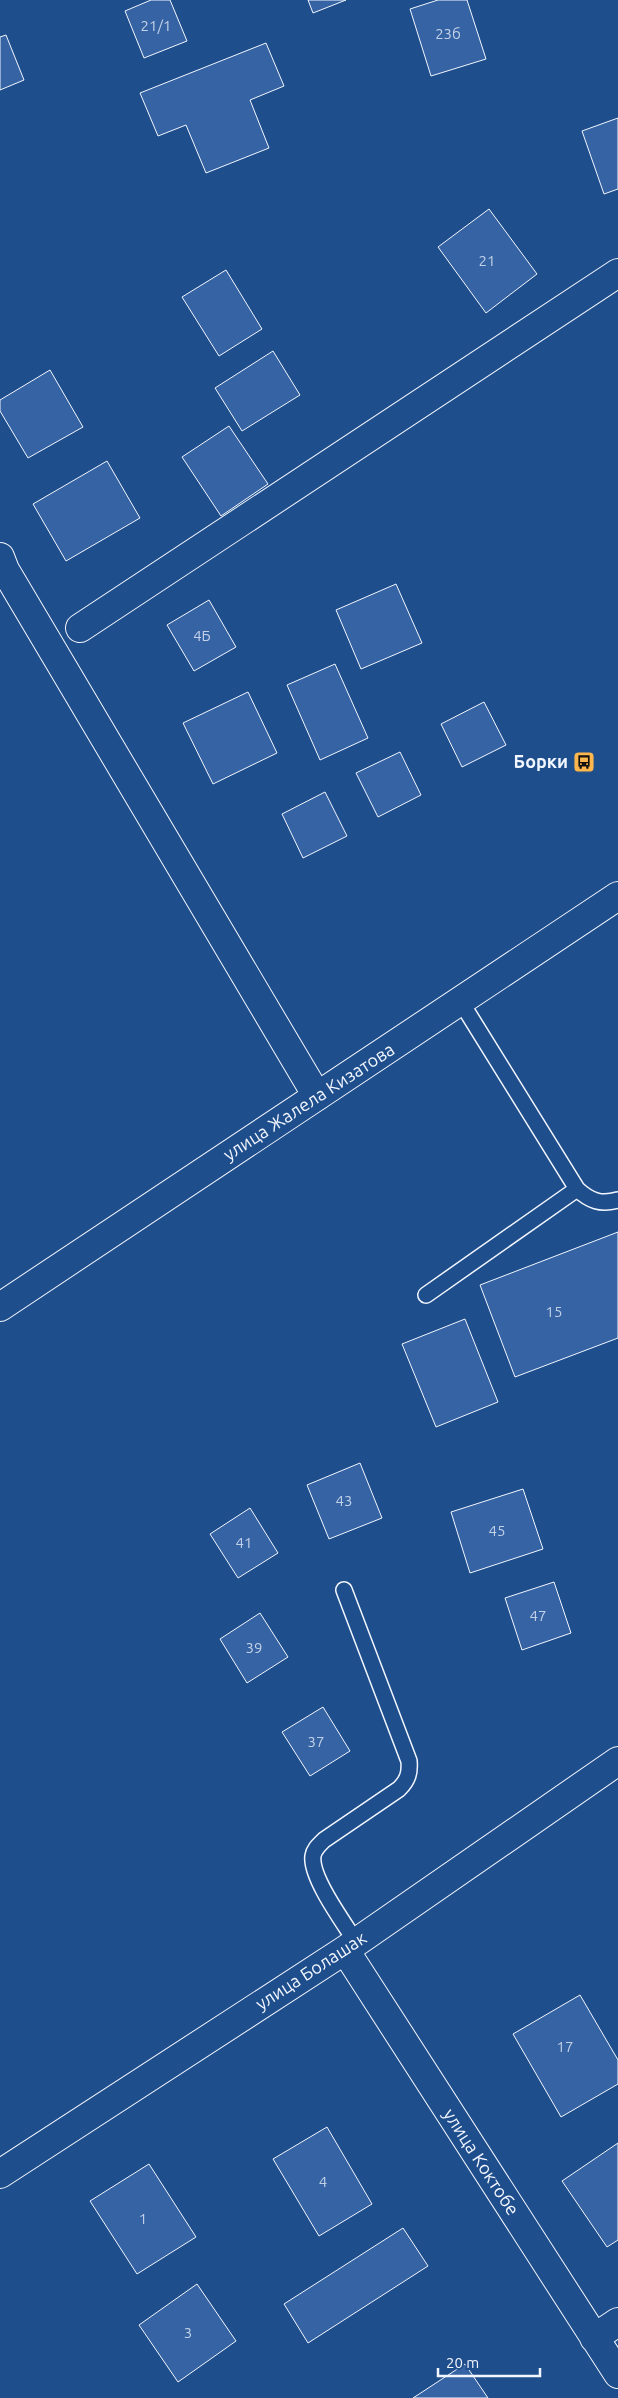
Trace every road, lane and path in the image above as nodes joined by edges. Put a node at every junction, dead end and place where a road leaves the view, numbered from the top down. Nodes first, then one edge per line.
1 (618, 273) edge
2 (0, 557) edge
3 (80, 628) dead end
4 (618, 896) edge
5 (461, 1002) junction
6 (317, 1096) junction
7 (576, 1189) junction
8 (618, 1200) edge
9 (426, 1295) dead end
10 (0, 1307) edge
11 (344, 1590) dead end
12 (618, 1761) edge
13 (350, 1946) junction
14 (0, 2174) edge
15 (618, 2322) edge
16 (594, 2338) junction
17 (618, 2374) edge

1 - 3 street
2 - 6 street
4 - 5 street, улица Жалела Кизатова
5 - 6 street, улица Жалела Кизатова
5 - 7 lane
6 - 10 street, улица Жалела Кизатова
7 - 8 lane
7 - 9 lane
11 - 13 lane
12 - 13 street, улица Болашак
13 - 14 street, улица Болашак
13 - 16 street, улица Коктобе
15 - 16 street
16 - 17 street, улица Коктобе

